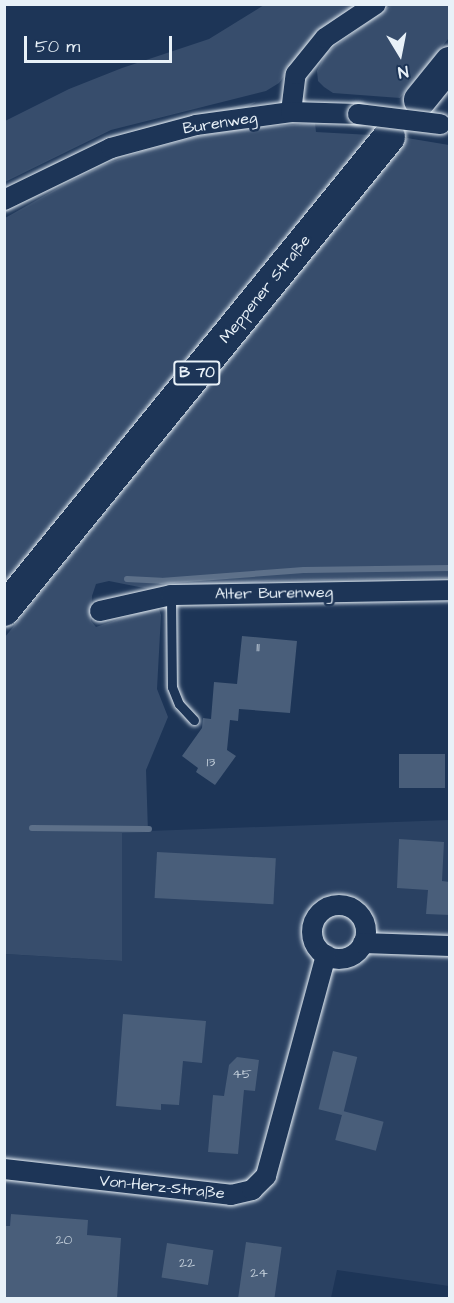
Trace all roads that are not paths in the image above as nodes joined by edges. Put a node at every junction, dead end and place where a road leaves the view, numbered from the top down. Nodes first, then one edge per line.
1 (376, 4) edge
2 (450, 63) edge
3 (420, 100) dead end
4 (291, 112) junction
5 (445, 125) edge
6 (389, 136) dead end
7 (4, 200) edge
8 (450, 590) edge
9 (171, 595) junction
10 (4, 610) edge
11 (100, 611) dead end
12 (194, 720) dead end
13 (363, 944) junction
14 (450, 946) edge
15 (326, 956) junction
16 (4, 1170) edge

1 - 4 street
2 - 3 main road
4 - 5 street, Burenweg, bridge
4 - 7 street, Burenweg
6 - 10 main road, Meppener Straße / B 70
8 - 9 street, Alter Burenweg
9 - 11 street, Alter Burenweg
9 - 12 lane
13 - 14 street
13 - 15 street
13 - 15 street
15 - 16 street, Von-Herz-Straße

